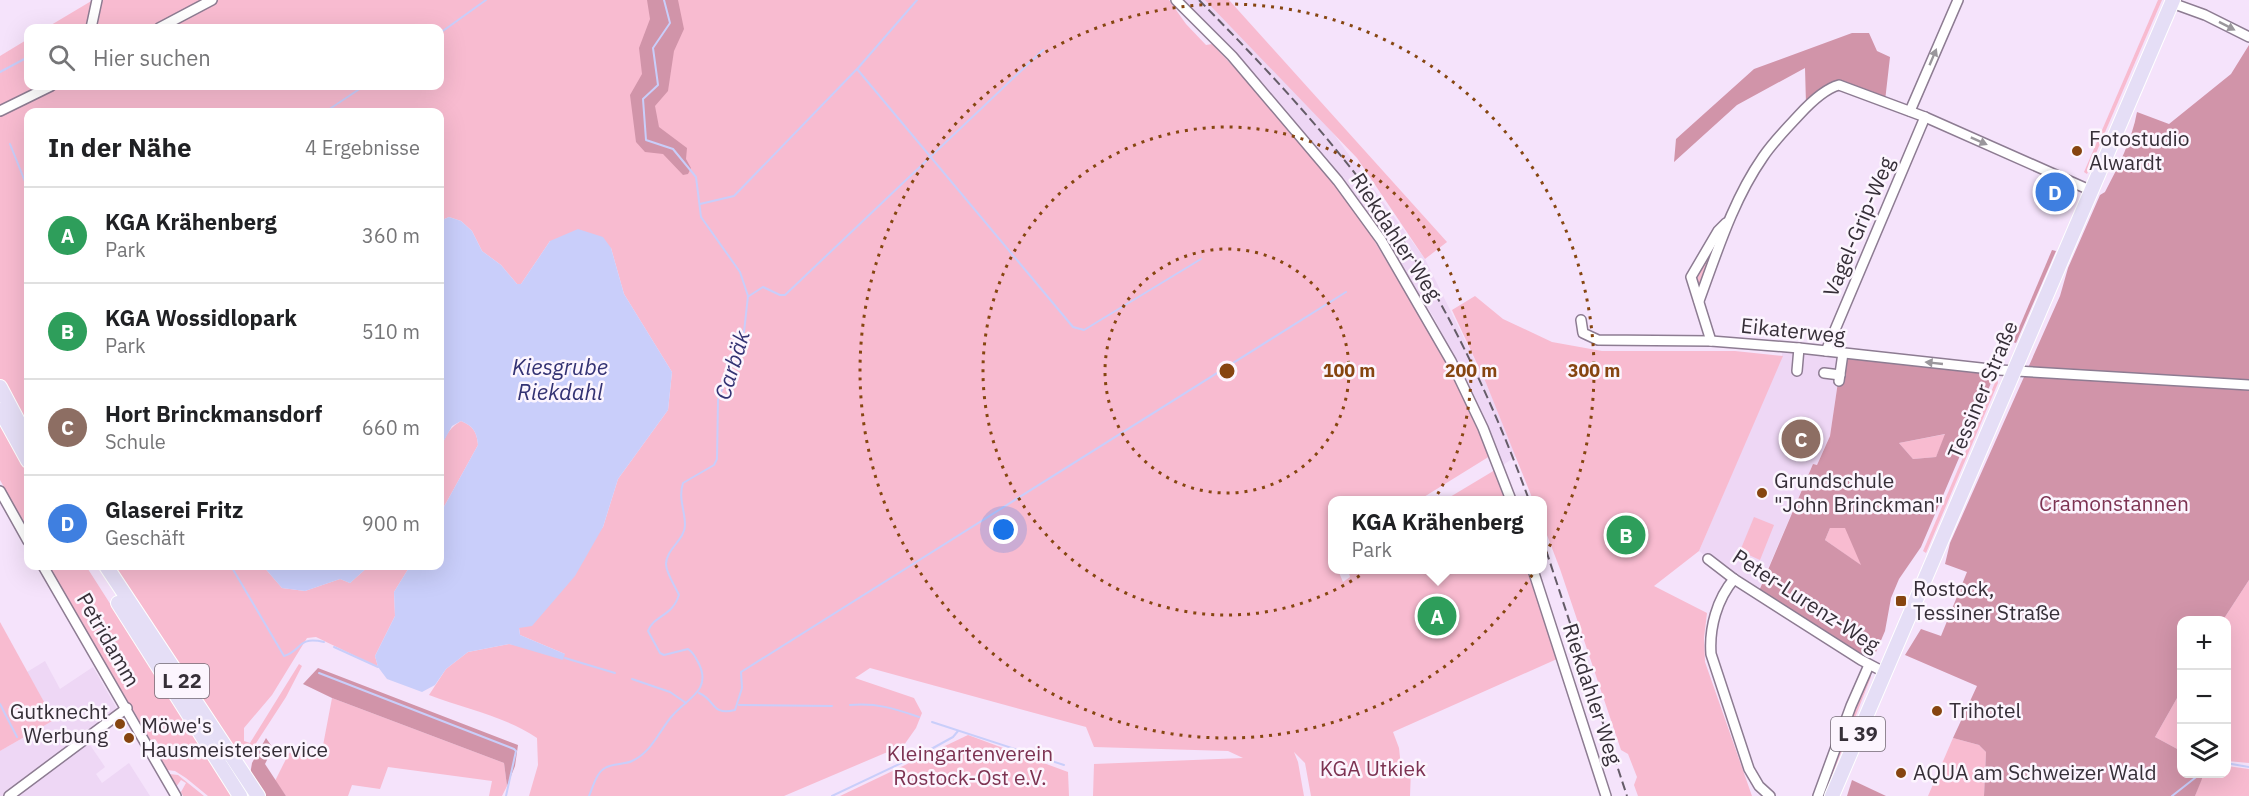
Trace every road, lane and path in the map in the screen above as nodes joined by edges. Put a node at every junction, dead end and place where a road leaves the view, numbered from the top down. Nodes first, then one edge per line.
1 (97, 0) edge
2 (212, 0) edge
3 (1176, 0) edge
4 (1958, 0) edge
5 (2173, 1) edge
6 (93, 24) edge
7 (167, 24) edge
8 (2249, 37) edge
9 (43, 90) edge
10 (0, 111) edge
11 (1910, 111) junction
12 (1925, 117) junction
13 (2092, 191) junction
14 (1731, 218) junction
15 (1699, 301) junction
16 (1581, 320) dead end
17 (1711, 341) junction
18 (1799, 348) junction
19 (1826, 351) junction
20 (1843, 353) junction
21 (1797, 371) dead end
22 (2014, 371) junction
23 (1824, 374) dead end
24 (2249, 385) edge
25 (0, 387) edge
26 (0, 410) edge
27 (24, 432) edge
28 (24, 454) edge
29 (0, 491) edge
30 (1509, 496) edge
31 (24, 534) edge
32 (1708, 559) dead end
33 (45, 570) edge
34 (98, 570) edge
35 (109, 570) edge
36 (1534, 574) edge
37 (1734, 579) junction
38 (1869, 664) junction
39 (1884, 672) junction
40 (127, 708) junction
41 (9, 796) edge
42 (176, 796) edge
43 (240, 796) edge
44 (258, 796) edge
45 (1606, 796) edge
46 (1770, 796) edge
47 (1818, 796) edge
48 (1832, 796) edge

1 - 6 street
2 - 7 street
3 - 30 street, Riekdahler Weg
11 -> 4 street
5 -> 8 street
5 - 13 main road, Tessiner Straße / L 39
9 - 10 street
11 - 12 street
11 - 14 street
12 -> 13 street
12 - 19 street, Vagel-Grip-Weg
13 - 22 main road, Tessiner Straße / L 39
14 - 15 street
14 - 15 street
15 - 17 street
16 - 17 street, Eikaterweg
17 - 18 street, Eikaterweg
18 - 19 street, Eikaterweg
18 - 21 street
19 - 20 street, Eikaterweg
22 -> 20 street, Eikaterweg
20 - 23 street
22 - 24 street, Eikaterweg
22 - 39 main road, Tessiner Straße / L 39
25 - 27 main road
26 - 28 main road
29 - 31 street
32 - 37 street, Peter-Lurenz-Weg
33 - 40 street, Petridamm
34 - 43 main road, L 22
35 - 44 main road, L 22
36 - 45 street, Riekdahler Weg
37 - 38 street, Peter-Lurenz-Weg
37 - 46 street
38 - 39 street, Peter-Lurenz-Weg
38 - 47 street
39 - 48 main road, Tessiner Straße / L 39
40 - 41 street
40 - 42 street, Petridamm

